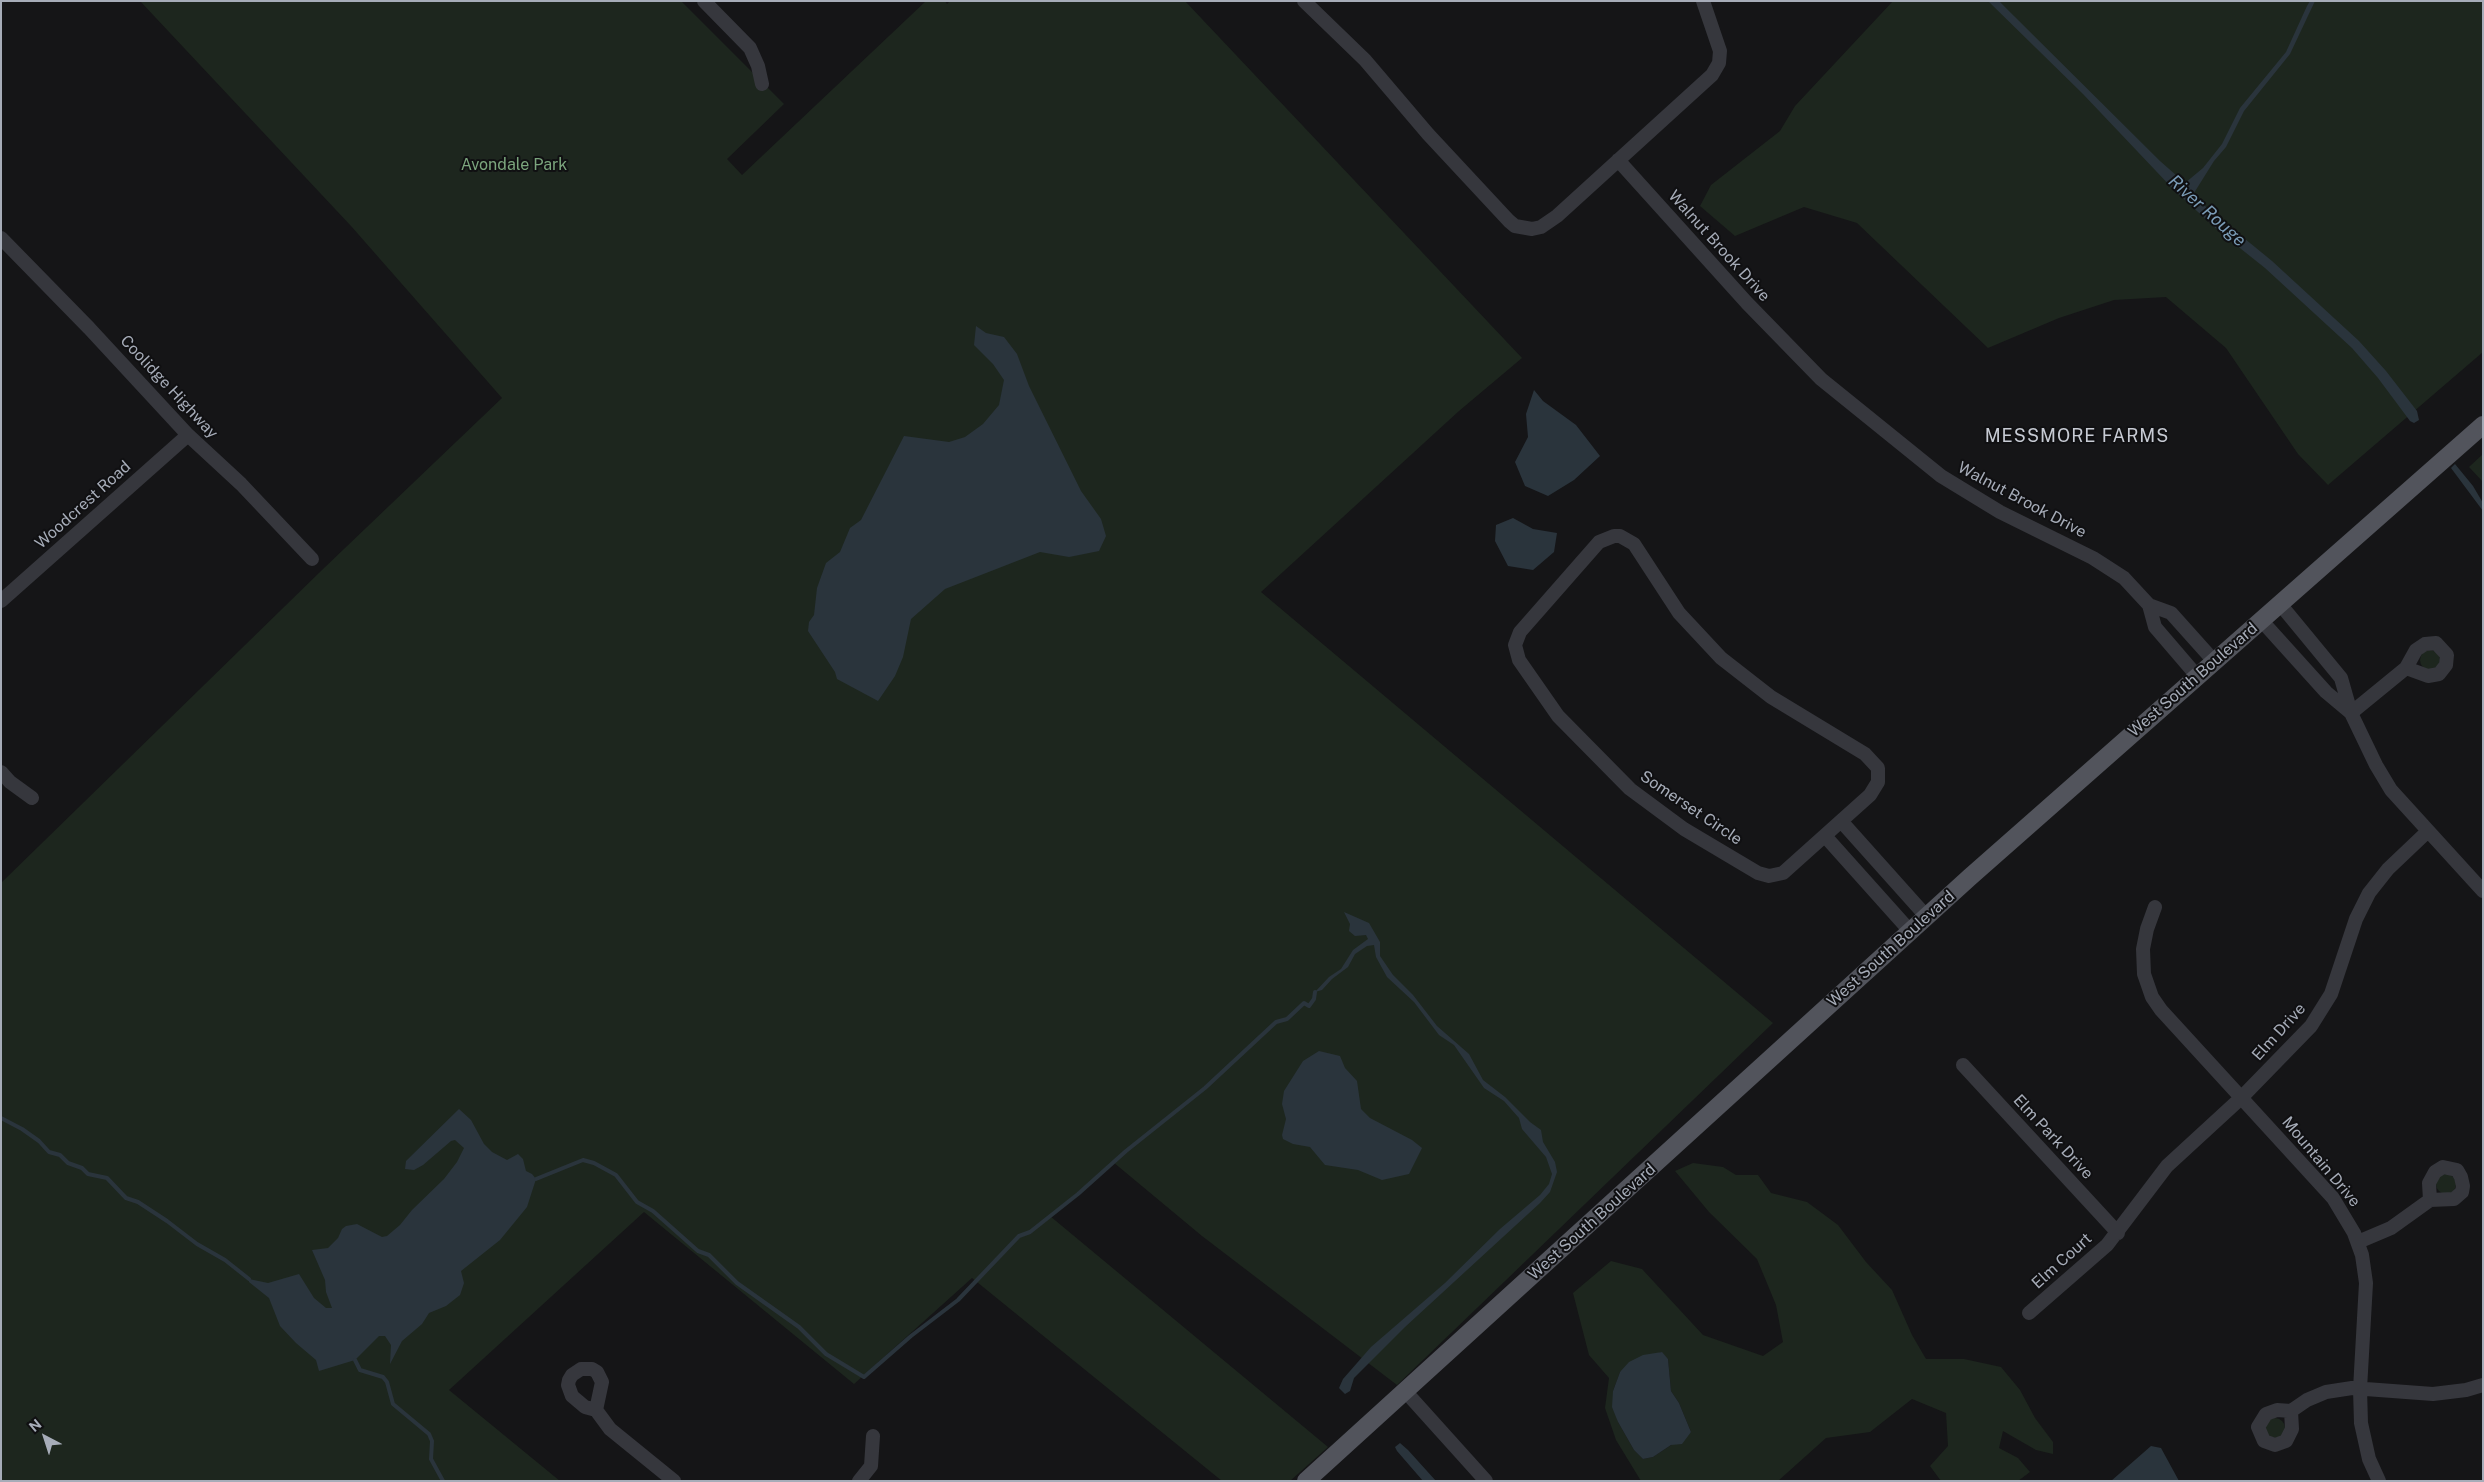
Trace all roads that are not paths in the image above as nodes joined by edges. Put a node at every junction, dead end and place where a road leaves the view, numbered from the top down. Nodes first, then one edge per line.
1 (704, 1) edge
2 (1304, 1) edge
3 (1703, 1) edge
4 (762, 84) dead end
5 (1618, 160) junction
6 (1, 238) edge
7 (2483, 425) edge
8 (188, 434) junction
9 (312, 559) dead end
10 (1, 601) edge
11 (2280, 604) junction
12 (2149, 605) junction
13 (2262, 620) junction
14 (2186, 630) junction
15 (2170, 644) junction
16 (2214, 661) junction
17 (2406, 668) dead end
18 (2197, 676) junction
19 (2351, 713) junction
20 (1, 772) edge
21 (32, 798) dead end
22 (1841, 821) junction
23 (2428, 831) junction
24 (1825, 836) junction
25 (2483, 891) edge
26 (2155, 907) dead end
27 (1926, 916) junction
28 (1910, 931) junction
29 (1963, 1065) dead end
30 (2241, 1098) junction
31 (2430, 1200) dead end
32 (2118, 1233) junction
33 (2358, 1242) junction
34 (2029, 1313) dead end
35 (2483, 1385) edge
36 (2360, 1389) junction
37 (1405, 1391) junction
38 (596, 1410) dead end
39 (2291, 1411) dead end
40 (873, 1436) dead end
41 (674, 1481) edge
42 (859, 1481) edge
43 (1306, 1481) edge
44 (1486, 1481) edge
45 (2379, 1481) edge

1 - 4 street
2 - 5 street
3 - 5 street
5 - 12 street, Walnut Brook Drive
6 - 8 street, Coolidge Highway
7 - 11 main road, West South Boulevard
8 - 9 street, Coolidge Highway
8 - 10 street, Woodcrest Road
11 - 13 main road, West South Boulevard
11 - 19 street
12 - 14 street, Walnut Brook Drive
12 - 15 street, Walnut Brook Drive
13 - 16 main road, West South Boulevard
13 - 19 street
14 - 15 street
14 - 16 street, Walnut Brook Drive
15 - 18 street, Walnut Brook Drive
16 - 18 main road, West South Boulevard
17 - 19 street
18 - 27 main road, West South Boulevard
19 - 23 street
20 - 21 street
22 - 24 street, Somerset Circle
22 - 24 street, Somerset Circle
22 - 27 street
23 - 25 street
23 - 30 street, Elm Drive
24 - 28 street
26 - 30 street, Mountain Drive
27 - 28 main road, West South Boulevard
28 - 37 main road, West South Boulevard
29 - 32 street, Elm Park Drive
30 - 32 street, Elm Drive
30 - 33 street, Mountain Drive
31 - 33 street
32 - 34 street, Elm Court
33 - 36 street, Mountain Drive
35 - 36 street
36 - 39 street
36 - 45 street, Mountain Drive
37 - 43 main road, West South Boulevard
37 - 44 street
38 - 41 street
40 - 42 street

